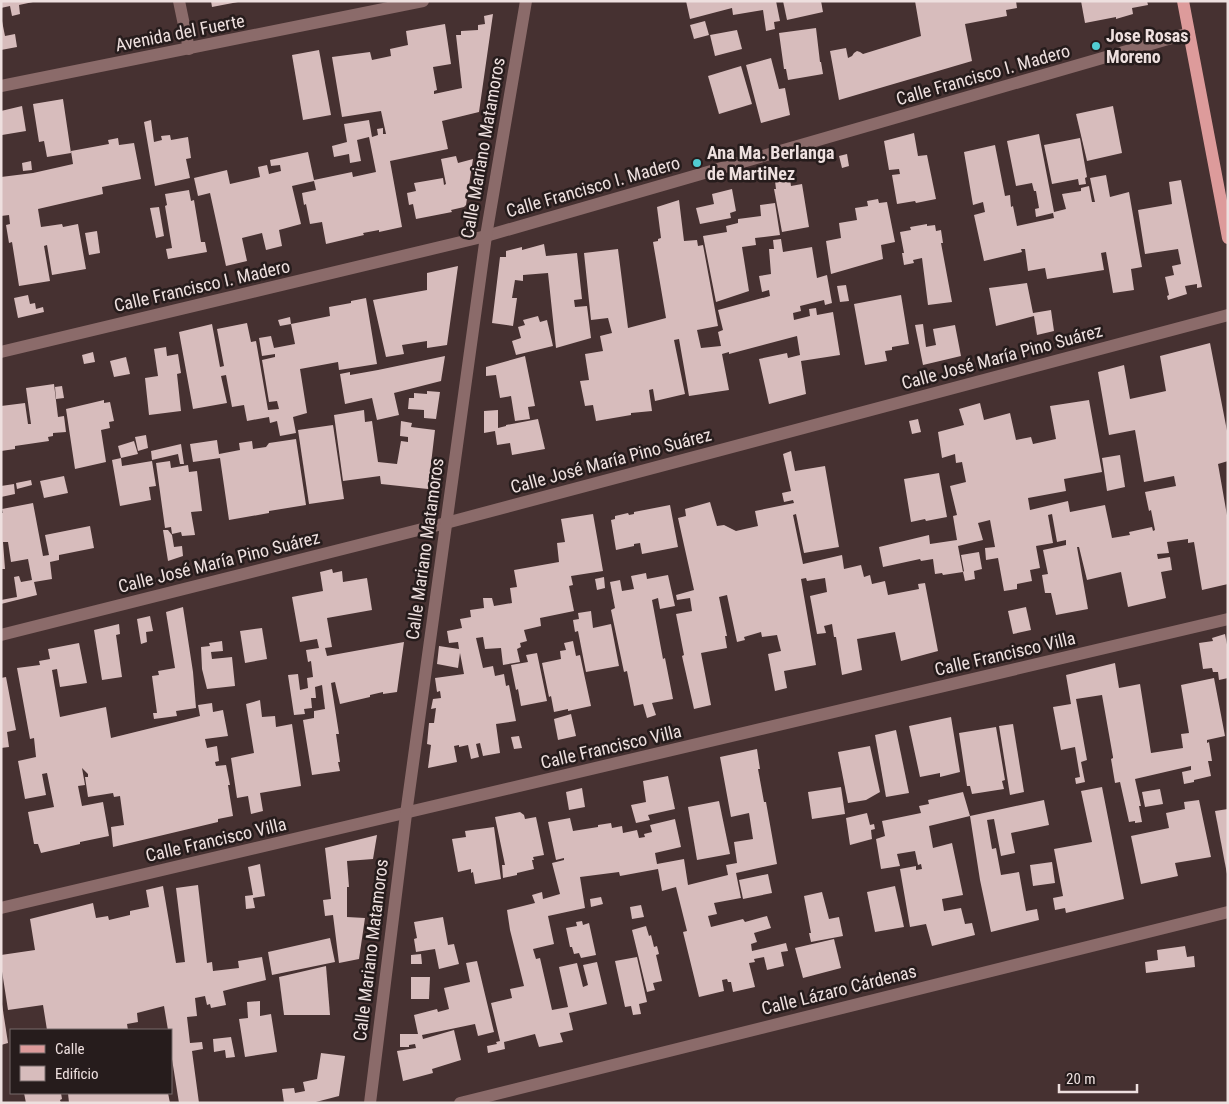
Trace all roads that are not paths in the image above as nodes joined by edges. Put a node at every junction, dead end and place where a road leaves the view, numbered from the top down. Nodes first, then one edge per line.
1 (180, 1) edge
2 (423, 1) edge
3 (526, 1) edge
4 (1184, 1) edge
5 (1189, 33) junction
6 (189, 49) junction
7 (1, 86) edge
8 (486, 236) junction
9 (1228, 238) edge
10 (1228, 316) edge
11 (1, 352) edge
12 (446, 523) junction
13 (1228, 619) edge
14 (1, 636) edge
15 (406, 814) junction
16 (1, 908) edge
17 (1228, 912) edge
18 (370, 1103) edge
19 (460, 1103) edge

1 - 6 street
2 - 6 street, Avenida del Fuerte
3 - 8 street, Calle Mariano Matamoros
4 - 5 main road
5 - 8 street, Calle Francisco I. Madero
5 - 9 main road
6 - 7 street, Avenida del Fuerte
8 - 11 street, Calle Francisco I. Madero
8 - 12 street, Calle Mariano Matamoros
10 - 12 street, Calle José María Pino Suárez
12 - 14 street, Calle José María Pino Suárez
12 - 15 street, Calle Mariano Matamoros
13 - 15 street, Calle Francisco Villa
15 - 16 street, Calle Francisco Villa
15 - 18 street, Calle Mariano Matamoros
17 - 19 street, Calle Lázaro Cárdenas

